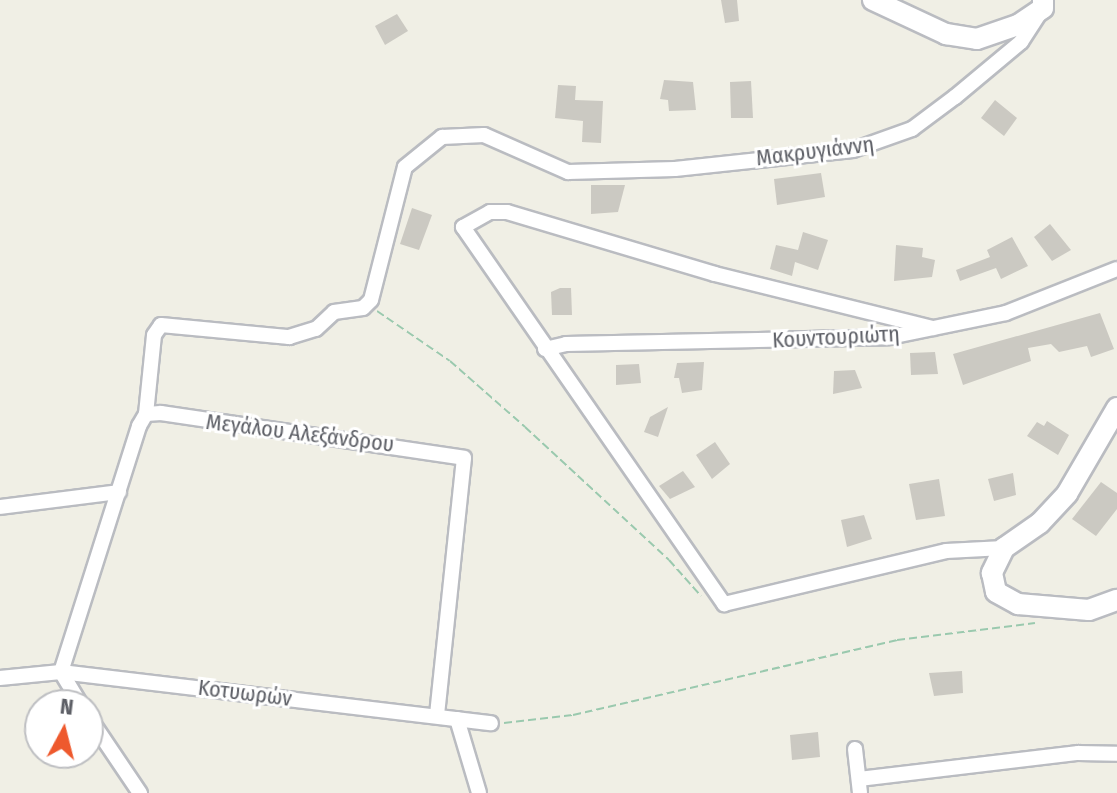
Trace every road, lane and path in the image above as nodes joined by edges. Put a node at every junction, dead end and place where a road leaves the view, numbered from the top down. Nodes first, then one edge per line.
1 (873, 0) edge
2 (1043, 4) edge
3 (1117, 269) edge
4 (371, 300) junction
5 (933, 328) junction
6 (545, 349) junction
7 (1117, 408) edge
8 (146, 414) junction
9 (119, 492) junction
10 (0, 507) edge
11 (1004, 548) junction
12 (1117, 600) edge
13 (724, 604) junction
14 (1043, 622) dead end
15 (61, 672) junction
16 (0, 678) edge
17 (71, 689) edge
18 (437, 716) junction
19 (457, 719) junction
20 (491, 723) joint
21 (104, 740) edge
22 (855, 749) dead end
23 (1117, 754) edge
24 (859, 786) edge
25 (140, 793) edge
26 (479, 793) edge

1 - 2 street
2 - 4 street, Μακρυγιάννη
3 - 5 street, Κουντουριώτη
4 - 8 street
4 - 13 path
5 - 6 street, Κουντουριώτη
5 - 6 street
6 - 13 street
7 - 11 street
8 - 9 street
8 - 18 street, Μεγάλου Αλεξάνδρου
9 - 10 street
9 - 15 street
11 - 12 street
11 - 13 street
14 - 20 path
15 - 16 street, Κοτυωρών
15 - 17 street
15 - 18 street, Κοτυωρών
18 - 19 street, Κοτυωρών
19 - 20 street, Κοτυωρών
19 - 26 street
21 - 25 street
22 - 24 street
23 - 24 street

